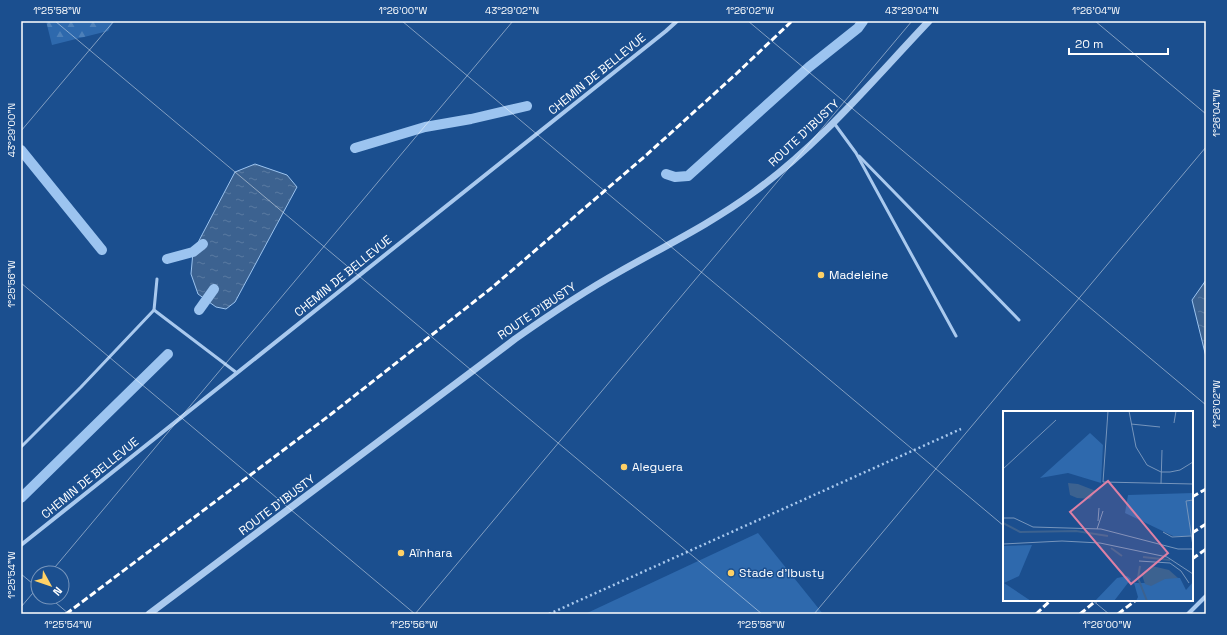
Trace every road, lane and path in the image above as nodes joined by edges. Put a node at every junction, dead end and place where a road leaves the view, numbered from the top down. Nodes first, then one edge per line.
1 (677, 21) edge
2 (929, 21) edge
3 (834, 123) junction
4 (856, 153) junction
5 (157, 279) dead end
6 (154, 310) junction
7 (1019, 320) dead end
8 (956, 336) dead end
9 (237, 373) junction
10 (961, 429) dead end
11 (21, 448) edge
12 (21, 545) edge
13 (1206, 596) edge
14 (149, 614) edge
15 (549, 614) edge
16 (1188, 614) edge

1 - 9 street, CHEMIN DE BELLEVUE
2 - 3 street, ROUTE D'IBUSTY
3 - 4 lane
3 - 14 street, ROUTE D'IBUSTY
4 - 7 lane
4 - 8 lane
5 - 6 lane
6 - 9 lane
6 - 11 lane
9 - 12 street, CHEMIN DE BELLEVUE
10 - 15 path
13 - 16 street

